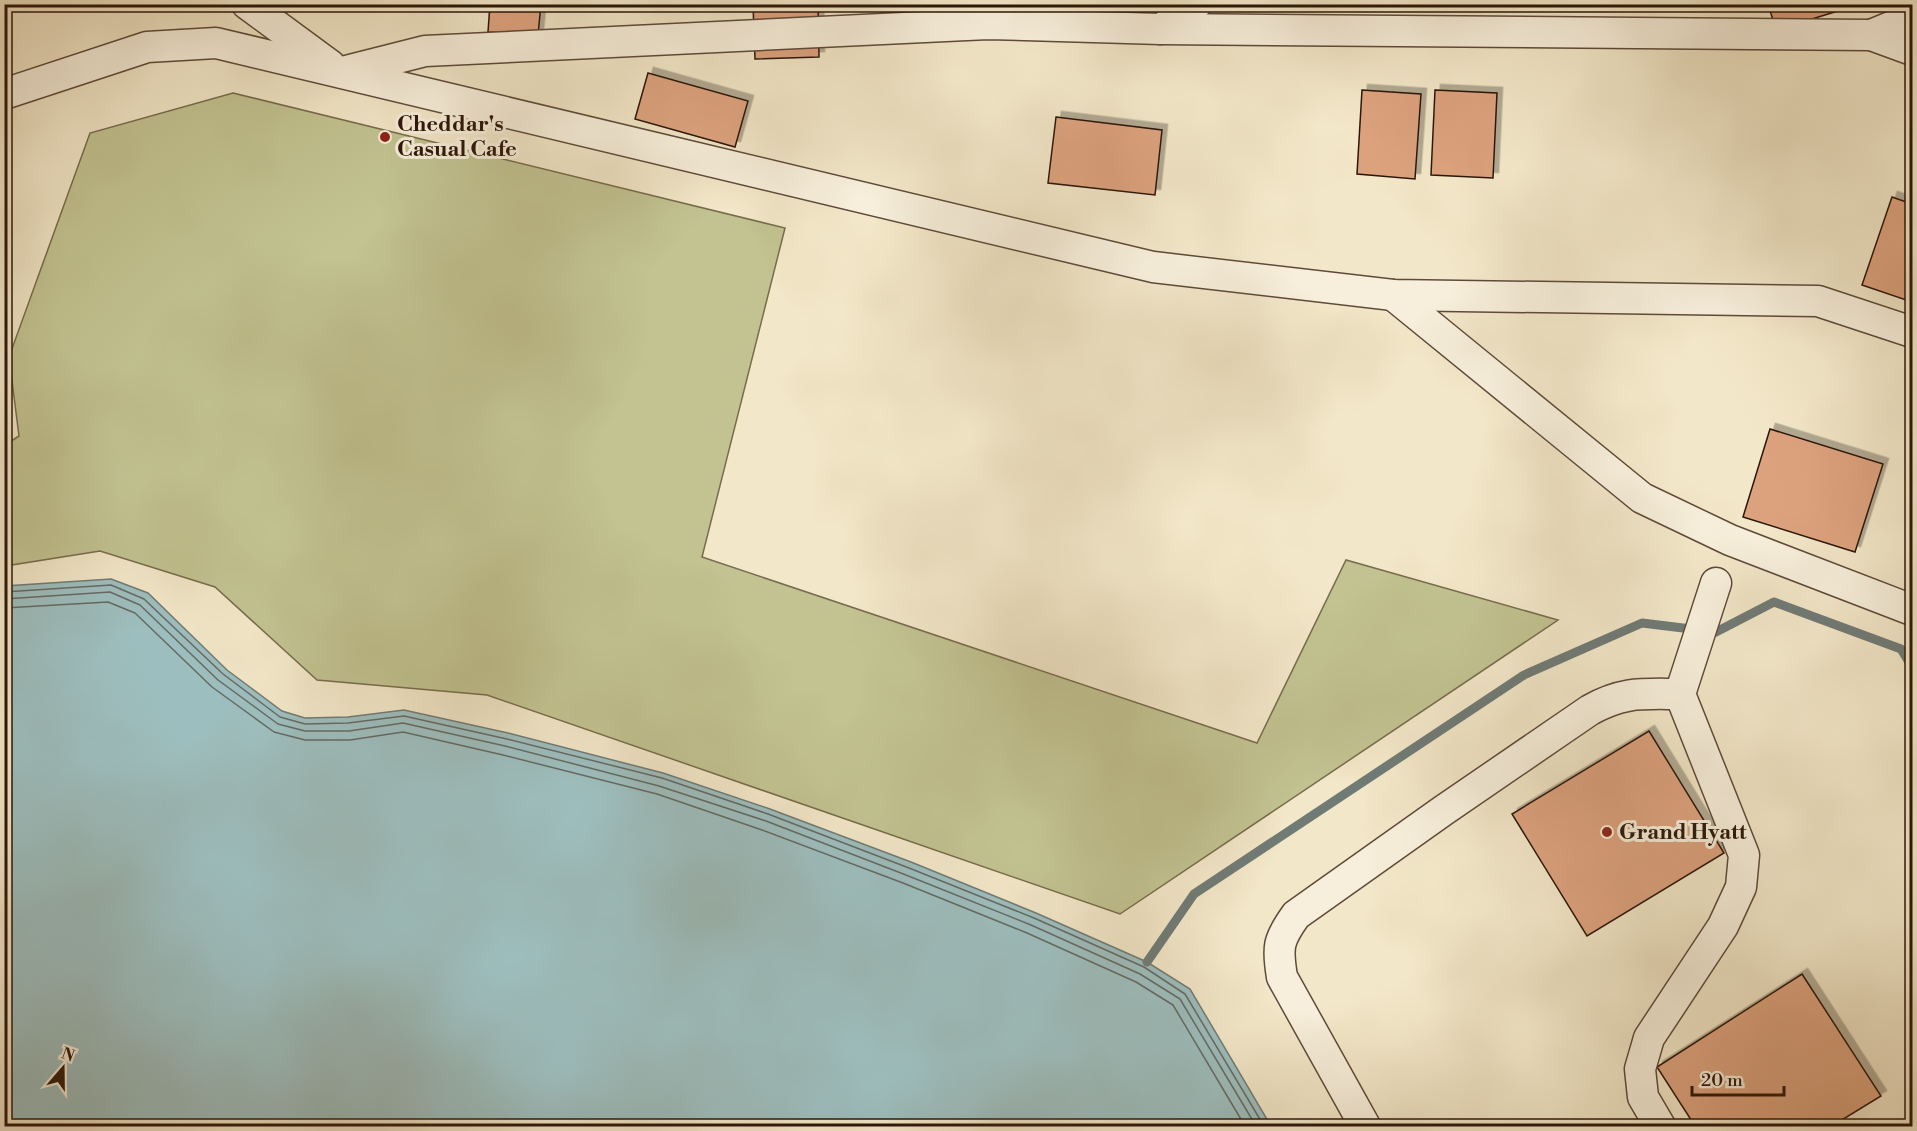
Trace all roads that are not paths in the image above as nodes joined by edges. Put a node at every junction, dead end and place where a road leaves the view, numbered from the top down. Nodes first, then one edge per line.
1 (247, 4) edge
2 (1196, 4) edge
3 (1912, 18) edge
4 (1161, 29) junction
5 (1871, 35) junction
6 (1912, 50) edge
7 (340, 72) junction
8 (4, 94) edge
9 (1393, 295) junction
10 (1912, 332) edge
11 (1716, 583) dead end
12 (1912, 610) edge
13 (1680, 694) junction
14 (1365, 1126) edge
15 (1659, 1126) edge

1 - 7 street
2 - 4 street
3 - 5 street
4 - 5 street
4 - 7 street
5 - 6 street
7 - 8 street
7 - 9 street
9 - 10 street
9 - 12 street
11 - 13 street
13 - 14 street
13 - 15 street

